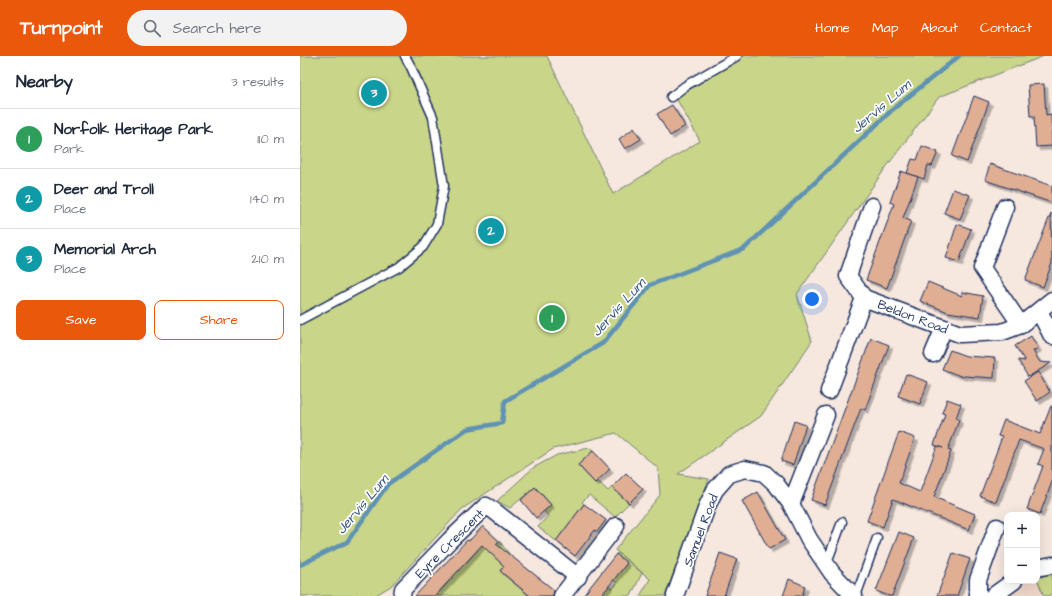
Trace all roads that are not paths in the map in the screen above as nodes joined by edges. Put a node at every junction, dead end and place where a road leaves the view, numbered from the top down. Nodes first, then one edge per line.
1 (405, 56) edge
2 (736, 56) edge
3 (671, 97) dead end
4 (872, 206) dead end
5 (1005, 207) dead end
6 (864, 298) junction
7 (1052, 300) edge
8 (1039, 311) junction
9 (300, 320) edge
10 (1021, 325) junction
11 (944, 328) junction
12 (1052, 336) edge
13 (933, 354) dead end
14 (829, 391) dead end
15 (826, 415) dead end
16 (791, 504) junction
17 (842, 522) dead end
18 (616, 526) dead end
19 (997, 527) dead end
20 (877, 538) dead end
21 (826, 565) junction
22 (1052, 565) edge
23 (1040, 567) edge
24 (578, 577) junction
25 (1010, 584) edge
26 (402, 596) edge
27 (562, 596) edge
28 (675, 596) edge
29 (855, 596) edge
30 (978, 596) edge
31 (993, 596) edge

1 - 9 lane
2 - 3 lane
4 - 6 street
5 - 10 street
6 - 11 street, Beldon Road
6 - 14 street, Beldon Road
7 - 8 street, Beldon Road
8 - 10 street, Beldon Road
8 - 12 street
10 - 11 street, Beldon Road
11 - 13 street
15 - 16 street
16 - 21 street, Samuel Road
16 - 28 street, Samuel Road
17 - 21 lane
18 - 24 street
19 - 30 street
20 - 29 lane
21 - 29 street, Samuel Road
22 - 23 street
24 - 26 street, Eyre Crescent
24 - 27 street
25 - 31 street

